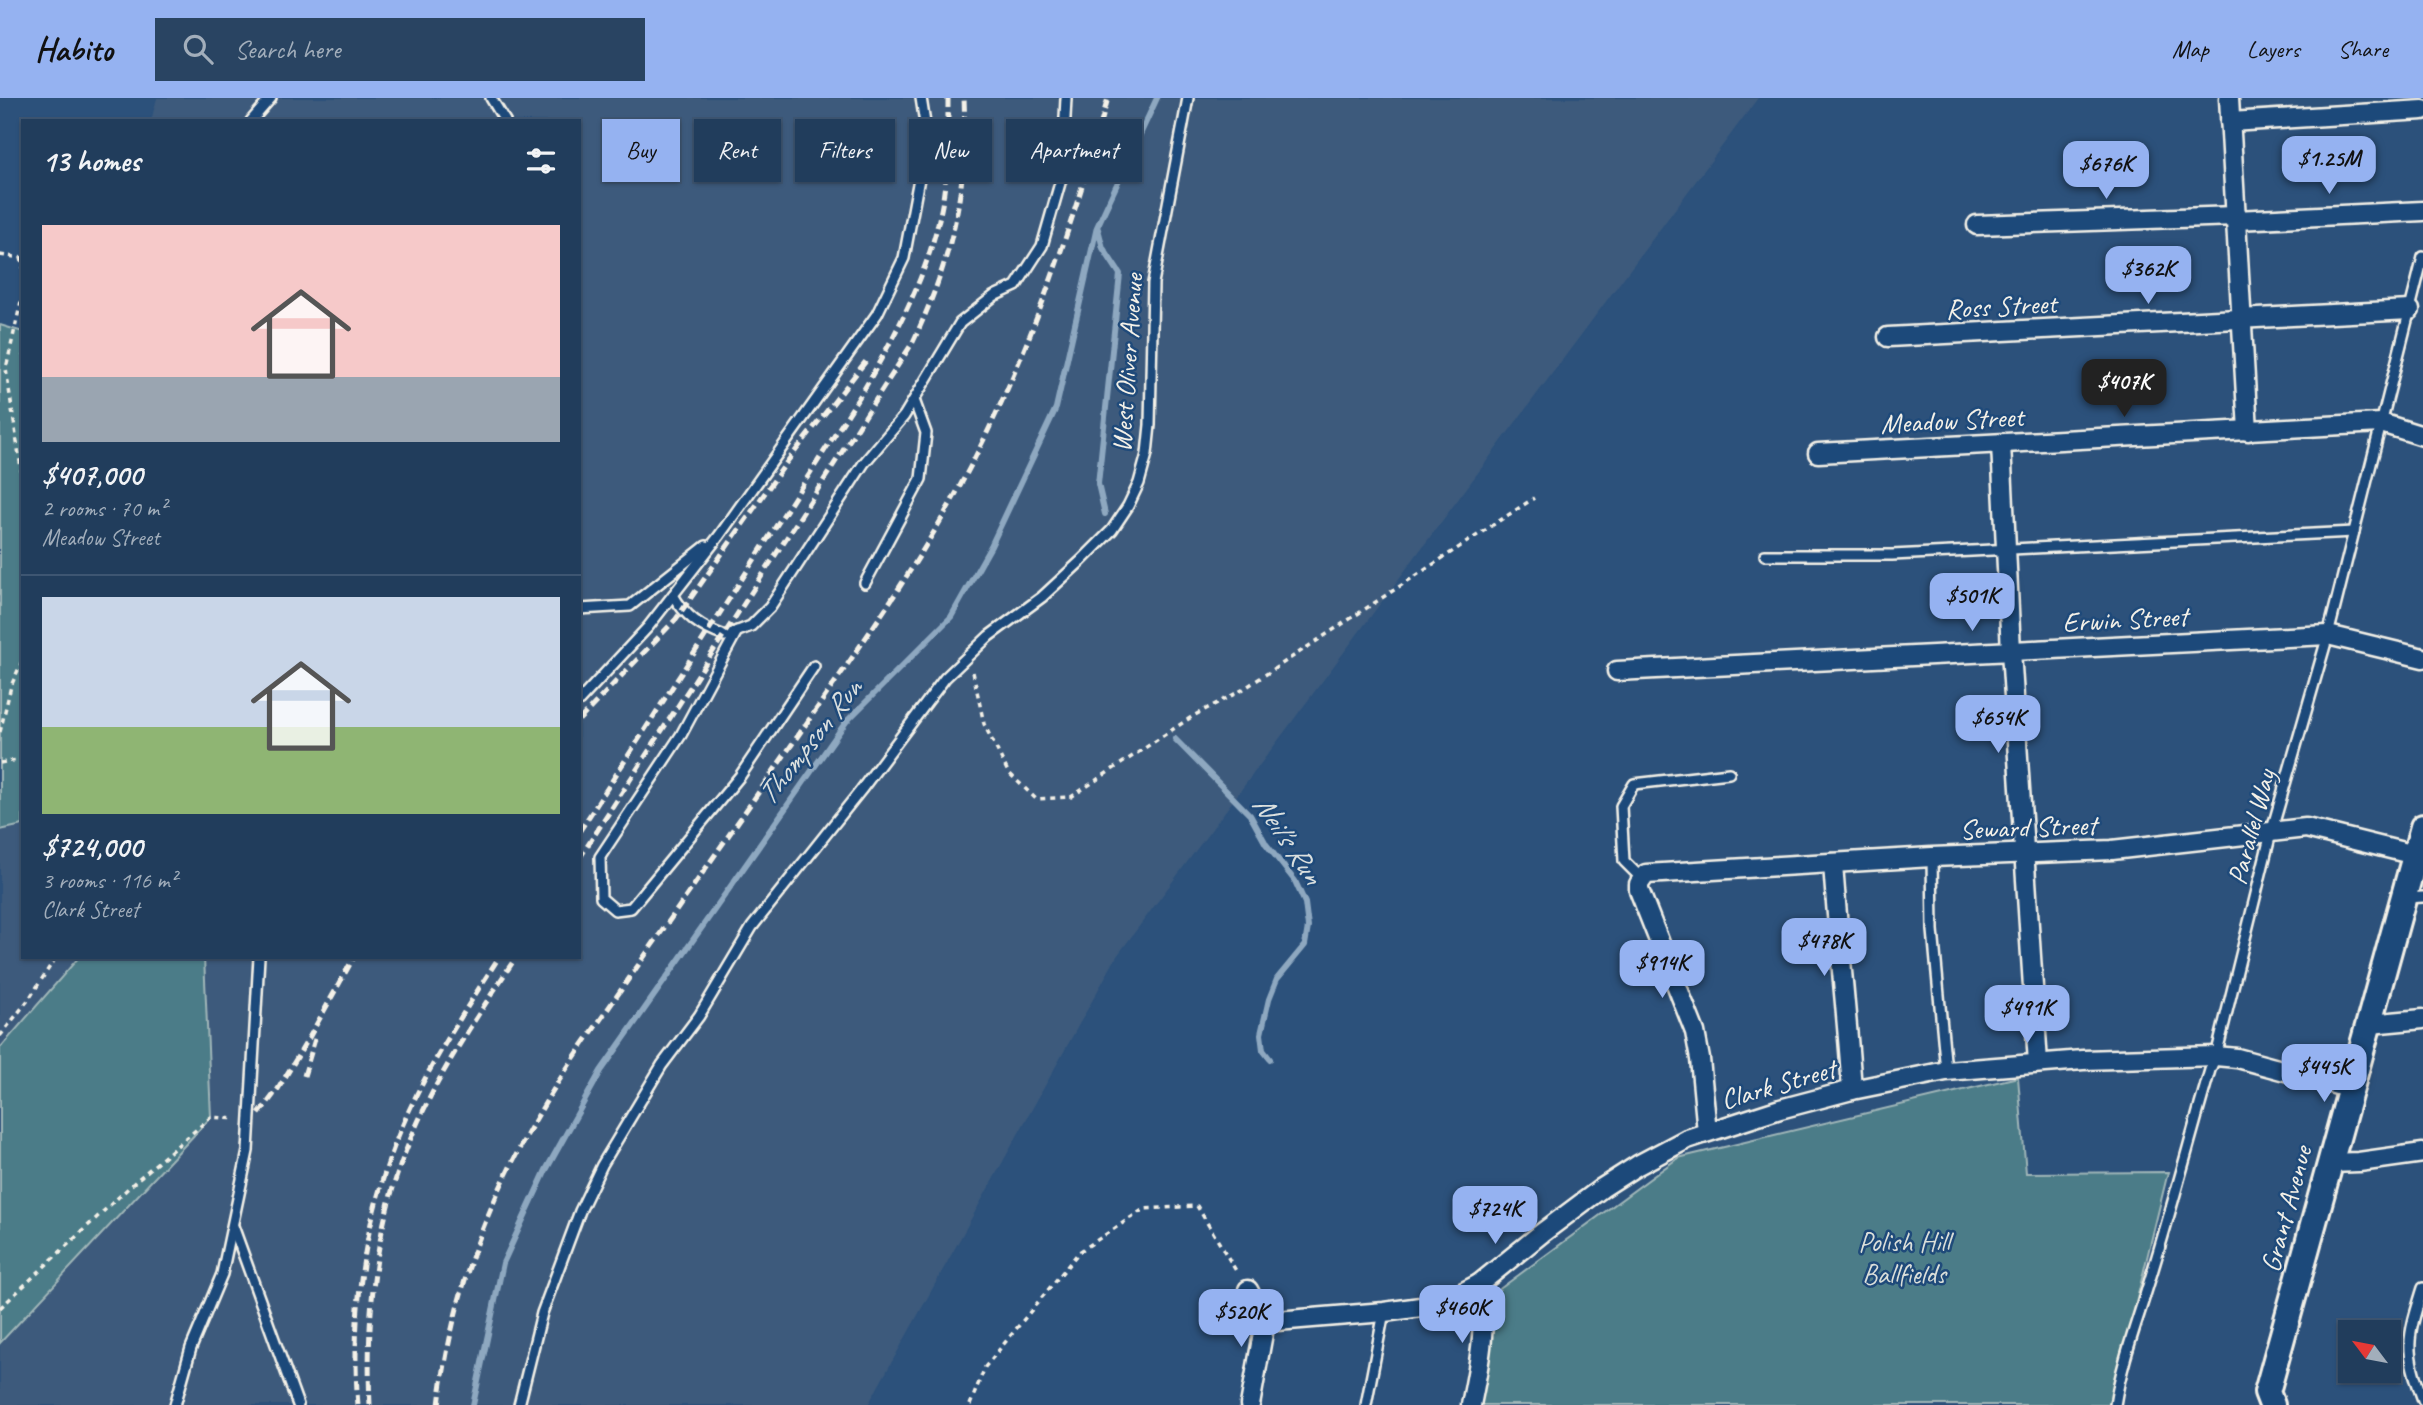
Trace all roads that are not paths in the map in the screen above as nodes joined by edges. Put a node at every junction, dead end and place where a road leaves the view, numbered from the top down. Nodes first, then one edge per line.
1 (271, 98) edge
2 (491, 98) edge
3 (921, 98) edge
4 (1066, 98) edge
5 (1188, 98) edge
6 (2229, 98) edge
7 (2423, 110) edge
8 (253, 119) edge
9 (504, 119) edge
10 (2230, 122) junction
11 (2423, 211) edge
12 (2236, 218) junction
13 (1977, 225) dead end
14 (2423, 257) edge
15 (2410, 310) junction
16 (2242, 320) junction
17 (1888, 337) dead end
18 (914, 400) junction
19 (2381, 423) junction
20 (2248, 431) junction
21 (2423, 436) edge
22 (2001, 444) junction
23 (1818, 453) dead end
24 (2354, 532) junction
25 (719, 536) junction
26 (2006, 548) junction
27 (1765, 555) dead end
28 (865, 583) dead end
29 (673, 595) junction
30 (581, 609) edge
31 (737, 631) junction
32 (2328, 635) junction
33 (2011, 651) junction
34 (2423, 658) edge
35 (814, 666) dead end
36 (1617, 671) dead end
37 (581, 699) edge
38 (1729, 773) dead end
39 (2423, 827) edge
40 (2272, 833) junction
41 (2025, 854) junction
42 (2415, 855) junction
43 (1932, 858) junction
44 (1833, 863) junction
45 (1641, 878) junction
46 (2413, 898) edge
47 (259, 959) edge
48 (2423, 1019) edge
49 (2370, 1024) junction
50 (2216, 1056) junction
51 (2038, 1063) junction
52 (1946, 1071) junction
53 (2352, 1089) junction
54 (1852, 1090) junction
55 (1707, 1132) junction
56 (2423, 1153) edge
57 (2329, 1163) junction
58 (233, 1225) junction
59 (1479, 1284) junction
60 (2423, 1288) edge
61 (1248, 1290) road end
62 (1384, 1312) junction
63 (1265, 1322) junction
64 (2423, 1400) edge
65 (2268, 1401) edge
66 (175, 1405) edge
67 (298, 1405) edge
68 (519, 1405) edge
69 (1250, 1405) edge
70 (1366, 1405) edge
71 (1472, 1405) edge
72 (2115, 1405) edge

1 - 8 lane
2 - 9 lane
3 - 25 lane
4 - 18 lane
5 - 68 lane, West Oliver Avenue
6 - 10 street
7 - 10 street
10 - 12 street
11 - 12 street
12 - 13 street
12 - 16 street
14 - 15 lane, Parallel Way
15 - 16 street, Ross Street
15 - 19 lane, Parallel Way
16 - 17 street, Ross Street
16 - 20 street
18 - 28 lane
18 - 31 lane
19 - 20 street, Meadow Street
19 - 21 street, Meadow Street
19 - 24 lane, Parallel Way
20 - 22 street, Meadow Street
22 - 23 street, Meadow Street
22 - 26 street
24 - 26 lane
24 - 32 lane, Parallel Way
25 - 29 lane
25 - 30 lane
26 - 27 lane
26 - 33 street
29 - 31 lane
29 - 37 lane
31 - 35 lane
32 - 33 street, Erwin Street
32 - 34 street, Erwin Street
32 - 40 lane, Parallel Way
33 - 36 street, Erwin Street
33 - 41 street
38 - 45 lane
39 - 42 street, Grant Avenue
40 - 41 street, Seward Street
40 - 42 street, Seward Street
40 - 50 lane, Parallel Way
41 - 43 street, Seward Street
41 - 51 street
42 - 46 street, Grant Avenue
43 - 44 street, Seward Street
43 - 52 lane
44 - 45 street, Seward Street
44 - 54 street
45 - 55 street
46 - 49 street, Grant Avenue
47 - 58 lane
48 - 49 street
49 - 53 street, Grant Avenue
50 - 51 street, Clark Street
50 - 53 street, Clark Street
50 - 72 lane, Parallel Way
51 - 52 street, Clark Street
52 - 54 street, Clark Street
53 - 57 street, Grant Avenue
54 - 55 street, Clark Street
55 - 59 street, Clark Street
56 - 57 street
57 - 65 street, Grant Avenue
58 - 66 lane
58 - 67 lane
59 - 62 street, Clark Street
59 - 71 street
60 - 64 lane
61 - 63 street
62 - 63 street, Clark Street
62 - 70 lane
63 - 69 street

